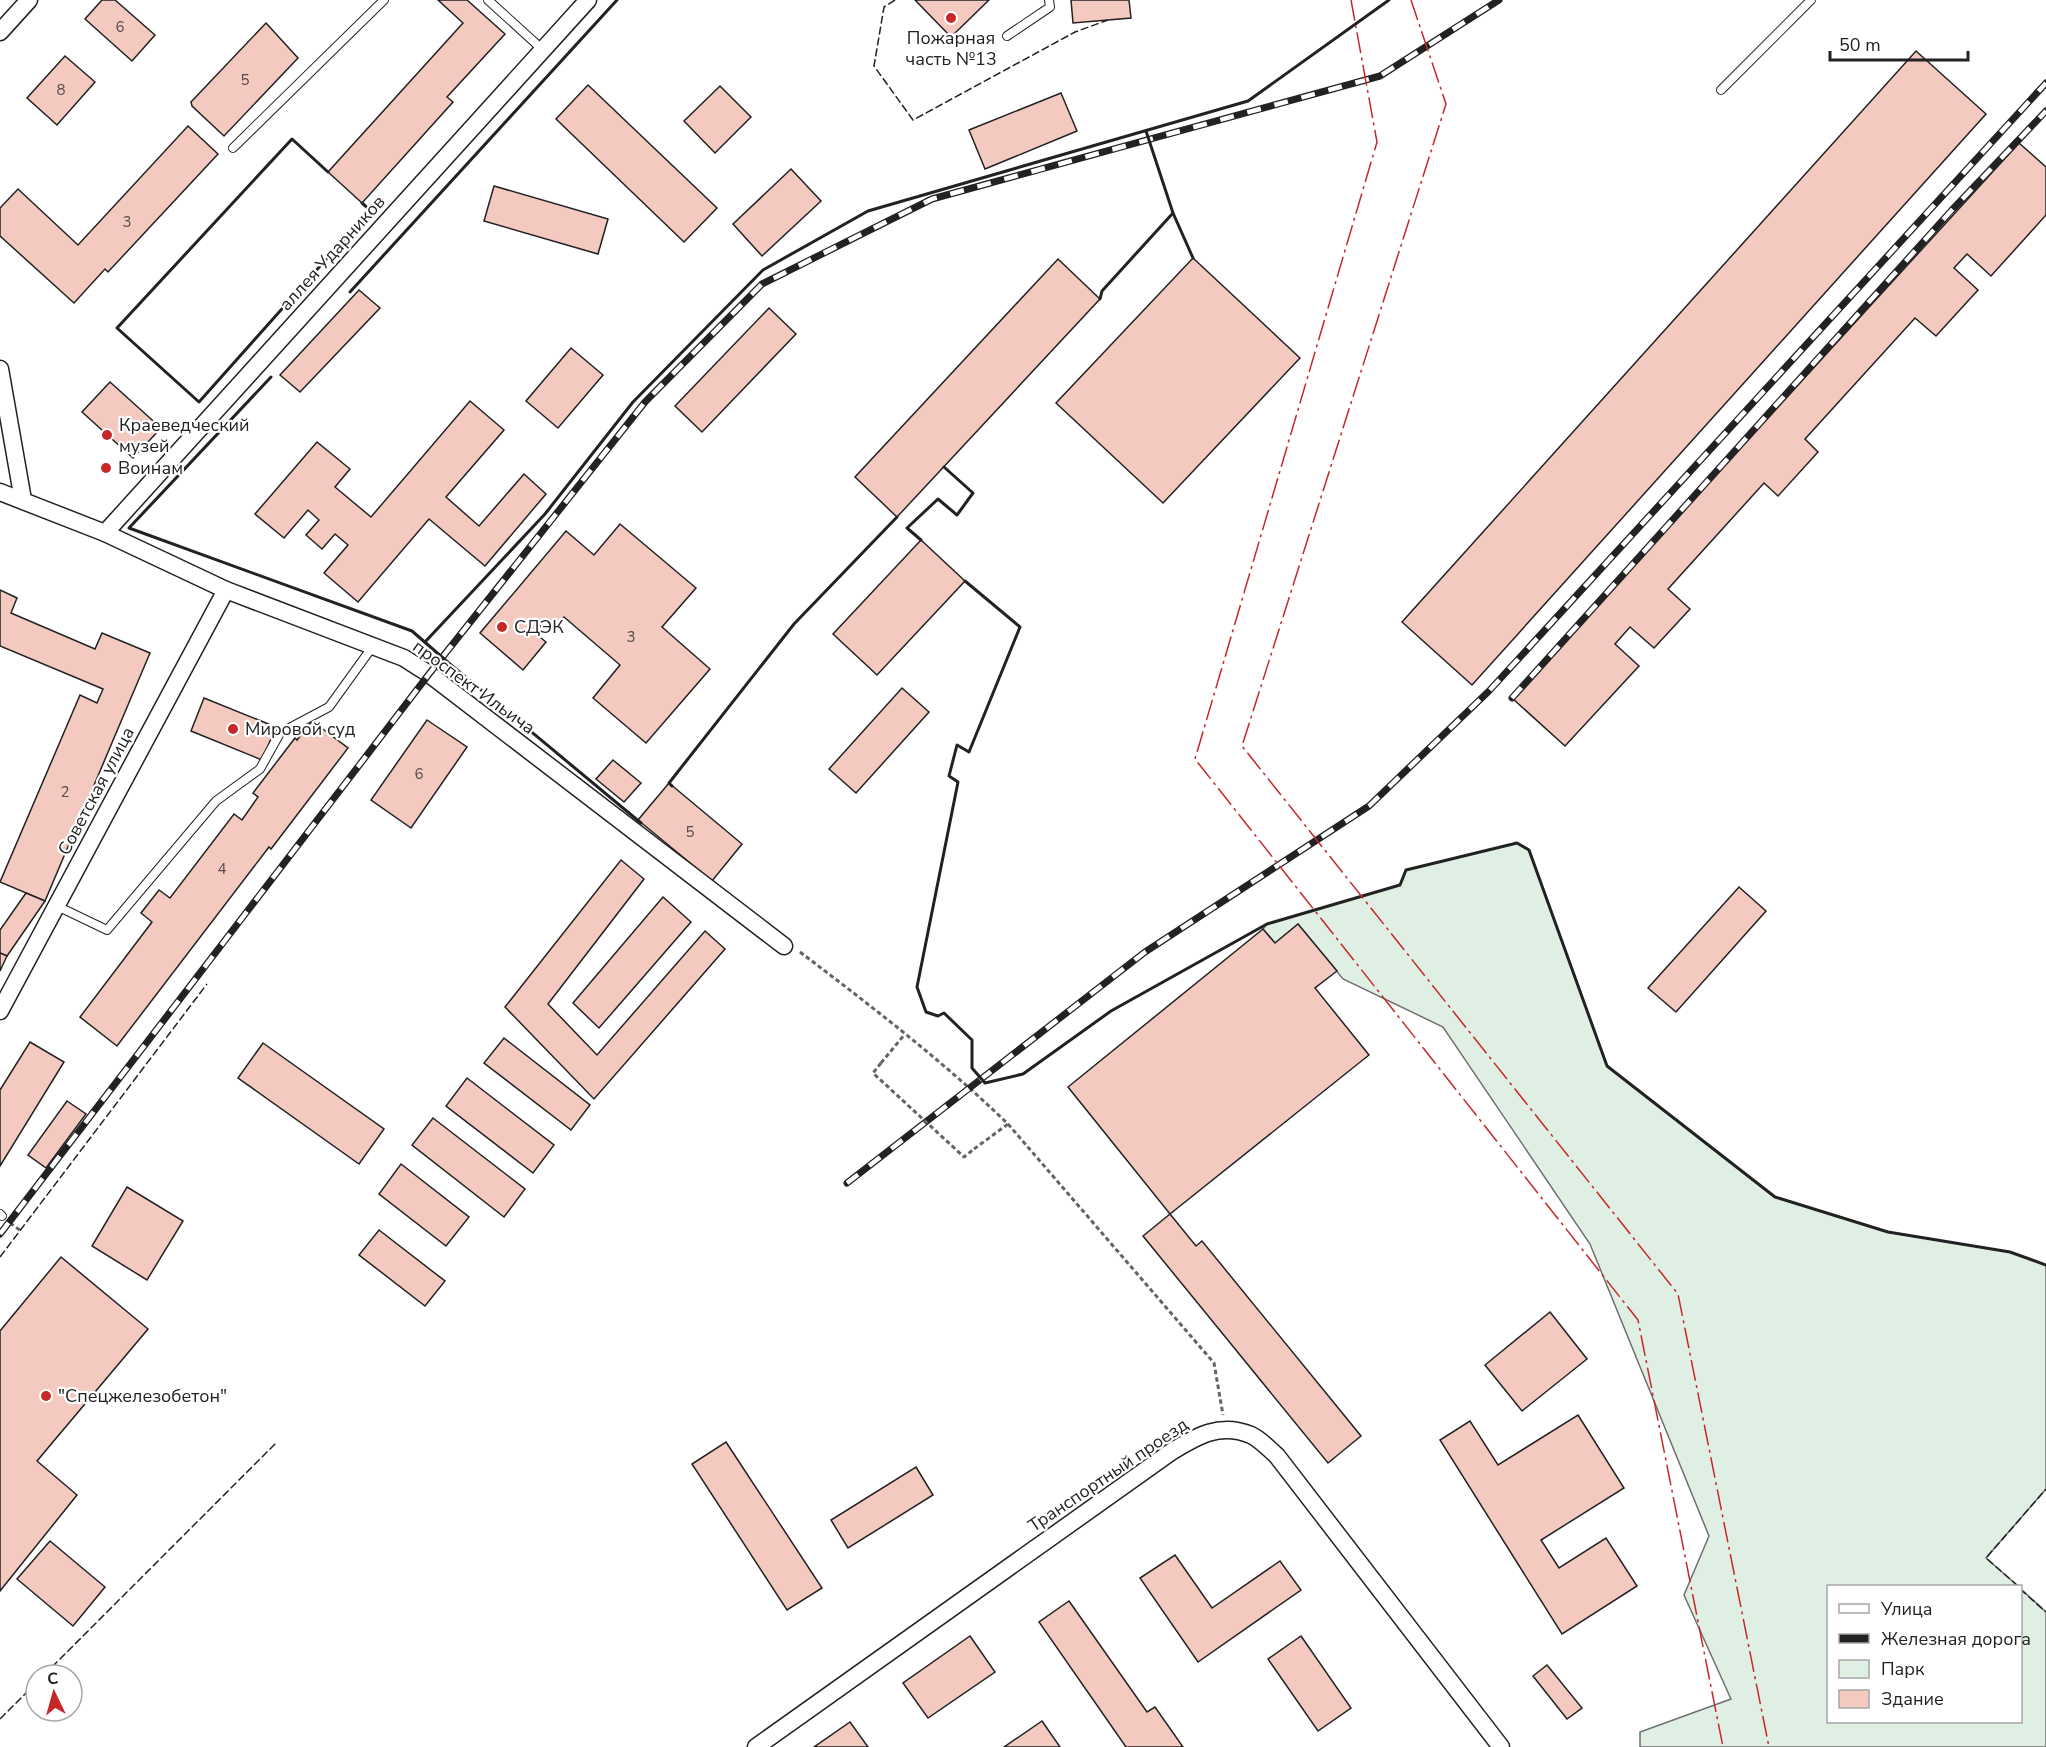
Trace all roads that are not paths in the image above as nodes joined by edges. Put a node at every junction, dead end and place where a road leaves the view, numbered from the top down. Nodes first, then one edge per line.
1 (29, 0) edge
2 (384, 0) edge
3 (488, 0) edge
4 (588, 0) edge
5 (1049, 0) edge
6 (1811, 0) edge
7 (0, 32) edge
8 (1007, 36) dead end
9 (543, 50) junction
10 (1721, 90) dead end
11 (233, 148) dead end
12 (0, 369) edge
13 (6, 431) edge
14 (0, 492) edge
15 (23, 500) junction
16 (105, 533) junction
17 (225, 590) junction
18 (373, 646) junction
19 (57, 906) junction
20 (784, 946) road end
21 (0, 1011) edge
22 (756, 1747) edge
23 (1501, 1747) edge

1 - 7 street
2 - 11 lane
3 - 9 lane
4 - 9 street, аллея Ударников
5 - 8 lane
6 - 10 lane
9 - 16 street, аллея Ударников
12 - 13 street
13 - 15 street
14 - 15 street, проспект Ильича
15 - 16 street, проспект Ильича
16 - 17 street, проспект Ильича
17 - 18 street, проспект Ильича
17 - 19 street, Советская улица
18 - 19 lane
18 - 20 street, проспект Ильича
19 - 21 street, Советская улица
22 - 23 street, Транспортный проезд

